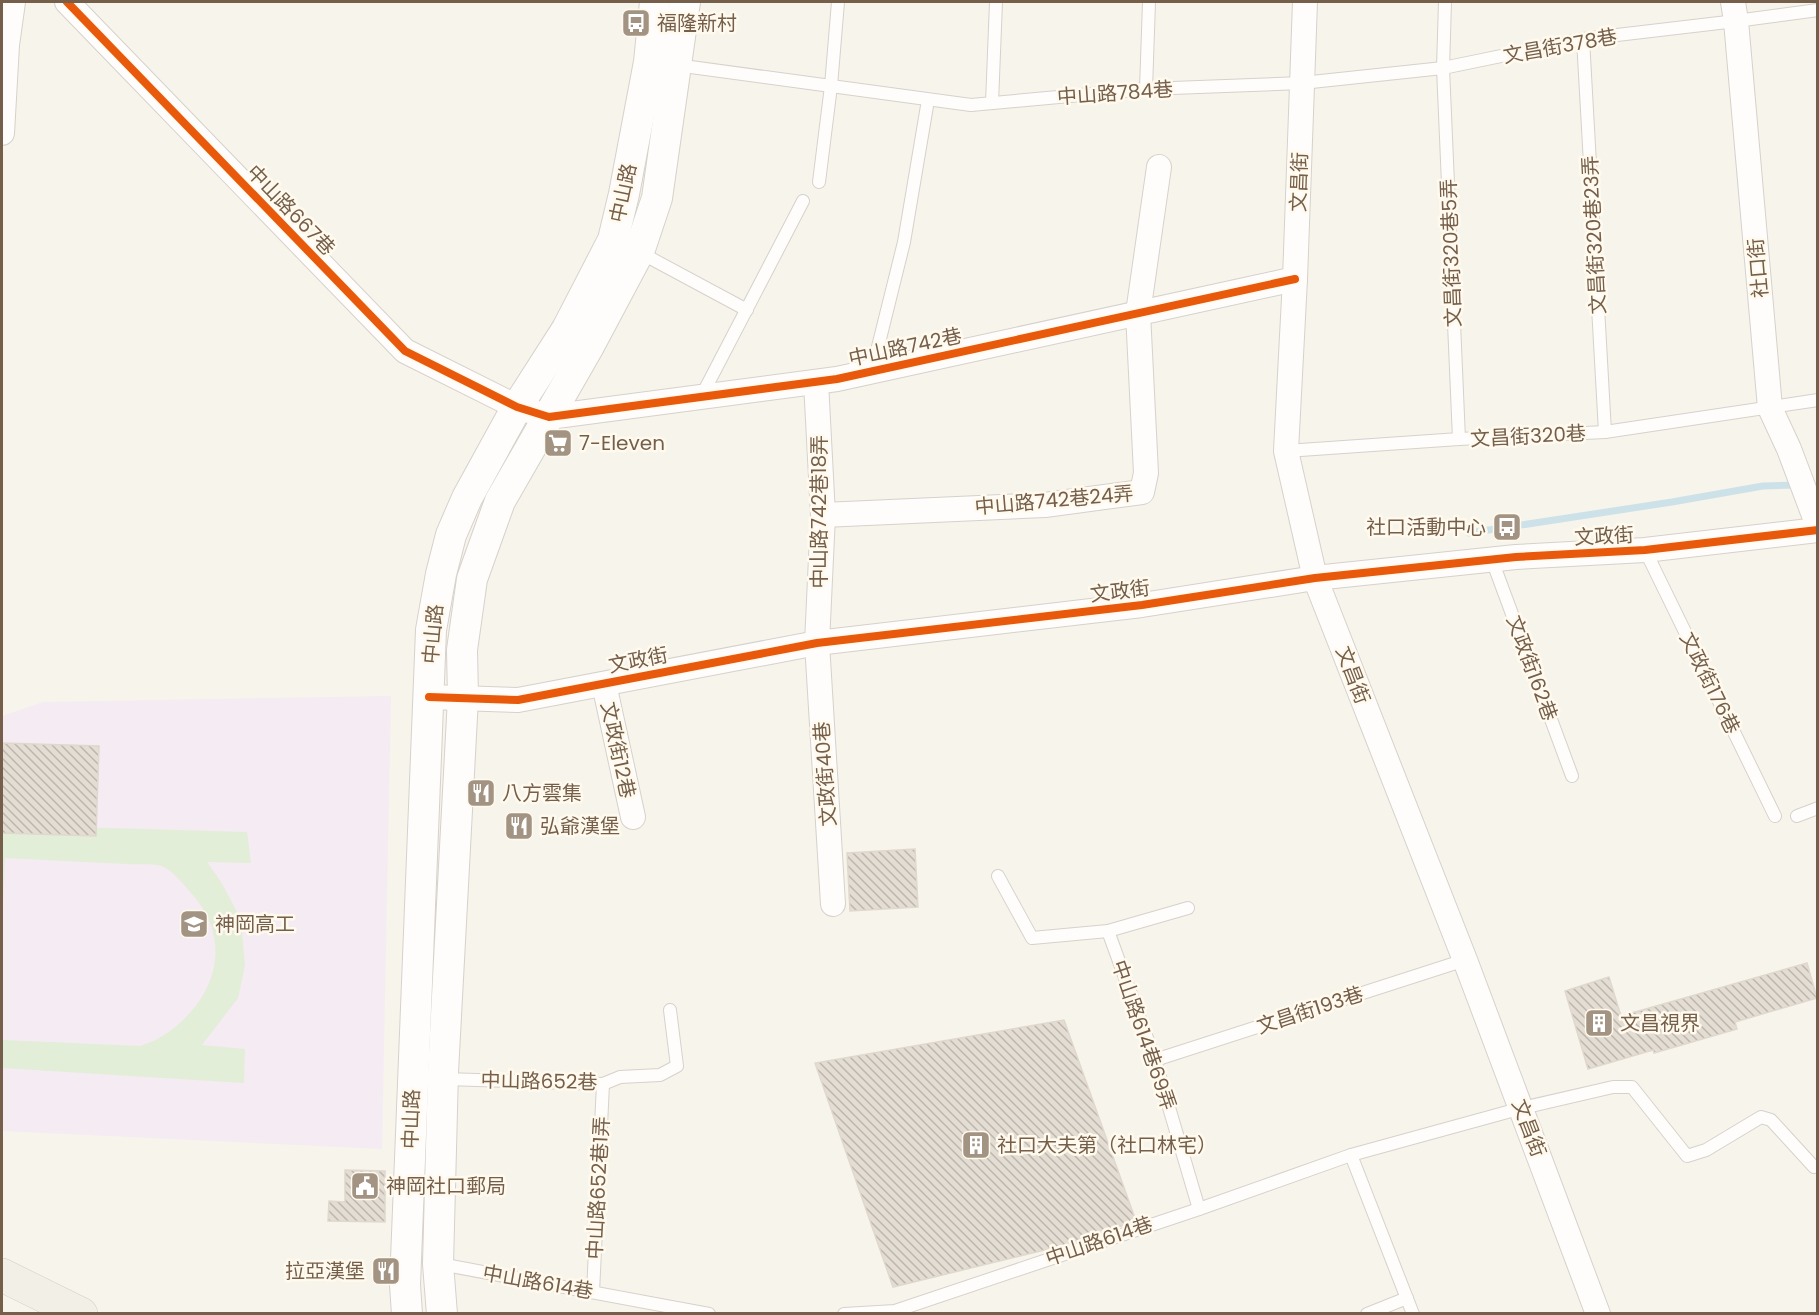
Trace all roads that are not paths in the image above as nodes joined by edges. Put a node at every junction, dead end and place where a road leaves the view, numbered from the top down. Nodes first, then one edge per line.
1 (14, 2) edge
2 (67, 2) edge
3 (655, 2) edge
4 (685, 2) edge
5 (838, 2) edge
6 (996, 2) edge
7 (1149, 2) edge
8 (1305, 2) edge
9 (1445, 2) edge
10 (1818, 10) edge
11 (1735, 11) edge
12 (1583, 39) junction
13 (676, 65) junction
14 (1443, 68) junction
15 (1302, 83) junction
16 (831, 86) junction
17 (1146, 89) junction
18 (928, 100) junction
19 (992, 103) junction
20 (2, 133) edge
21 (1159, 167) dead end
22 (819, 182) dead end
23 (803, 201) dead end
24 (639, 252) junction
25 (1295, 279) junction
26 (747, 310) junction
27 (1138, 314) junction
28 (872, 371) junction
29 (816, 382) junction
30 (701, 397) junction
31 (1818, 400) edge
32 (518, 407) junction
33 (1770, 408) junction
34 (549, 417) junction
35 (1605, 432) junction
36 (1459, 439) junction
37 (1286, 451) junction
38 (823, 514) junction
39 (1818, 528) edge
40 (1645, 550) junction
41 (1492, 560) junction
42 (1315, 578) junction
43 (817, 643) junction
44 (604, 684) junction
45 (429, 698) junction
46 (463, 698) junction
47 (1572, 776) dead end
48 (1818, 808) edge
49 (1775, 816) dead end
50 (1797, 816) dead end
51 (633, 817) dead end
52 (998, 876) dead end
53 (833, 904) dead end
54 (1188, 908) dead end
55 (1108, 931) junction
56 (1465, 960) junction
57 (670, 1010) dead end
58 (1155, 1060) junction
59 (428, 1079) junction
60 (603, 1084) junction
61 (1522, 1108) junction
62 (1351, 1155) junction
63 (1814, 1167) dead end
64 (1199, 1209) junction
65 (438, 1264) junction
66 (2, 1275) edge
67 (593, 1292) junction
68 (1407, 1298) junction
69 (896, 1312) edge
70 (81, 1314) edge
71 (407, 1314) edge
72 (442, 1314) edge
73 (709, 1314) edge
74 (844, 1314) edge
75 (1367, 1314) edge
76 (1413, 1314) edge
77 (1599, 1314) edge

1 - 20 street
2 - 32 street, 中山路667巷
3 - 32 street, 中山路
4 - 13 street, 中山路
5 - 16 lane
6 - 19 lane
7 - 17 lane
8 - 15 street, 文昌街
9 - 14 lane, 文昌街320巷5弄
10 - 11 lane, 文昌街378巷
11 - 12 lane, 文昌街378巷
11 - 33 street, 社口街
12 - 14 lane, 文昌街378巷
12 - 35 lane, 文昌街320巷23弄
13 - 16 lane, 中山路784巷
13 - 24 street, 中山路
14 - 15 lane, 文昌街378巷
14 - 36 lane, 文昌街320巷5弄
15 - 17 lane, 中山路784巷
15 - 25 street, 文昌街
16 - 18 lane, 中山路784巷
16 - 22 lane
17 - 19 lane, 中山路784巷
18 - 19 lane, 中山路784巷
18 - 28 lane
21 - 27 street
23 - 26 lane
24 - 26 lane
24 - 34 street, 中山路
25 - 27 street, 中山路742巷
25 - 37 street, 文昌街
26 - 30 lane
27 - 28 street, 中山路742巷
27 - 38 street, 中山路742巷24弄
28 - 29 street, 中山路742巷
29 - 30 street, 中山路742巷
29 - 38 street, 中山路742巷18弄
30 - 34 street, 中山路742巷
31 - 33 lane, 文昌街320巷
32 - 34 street, 中山路742巷
32 - 45 street, 中山路
33 - 35 lane, 文昌街320巷
33 - 39 street, 社口街
34 - 46 street, 中山路
35 - 36 lane, 文昌街320巷
36 - 37 lane, 文昌街320巷
37 - 42 street, 文昌街
38 - 43 street, 中山路742巷18弄
39 - 40 street, 文政街
40 - 41 street, 文政街
40 - 49 lane, 文政街176巷
41 - 42 street, 文政街
41 - 47 lane, 文政街162巷
42 - 43 street, 文政街
42 - 56 street, 文昌街
43 - 44 street, 文政街
43 - 53 street, 文政街40巷
44 - 46 street, 文政街
44 - 51 street, 文政街12巷
45 - 46 street, 文政街
45 - 59 street, 中山路
46 - 59 street, 中山路
48 - 50 lane
52 - 55 lane
54 - 55 lane
55 - 58 lane, 中山路614巷69弄
56 - 58 lane, 文昌街193巷
56 - 61 street, 文昌街
57 - 60 lane, 中山路652巷
58 - 64 lane, 中山路614巷69弄
59 - 60 lane, 中山路652巷
59 - 65 street, 中山路
59 - 71 street, 中山路
60 - 67 lane, 中山路652巷1弄
61 - 62 lane, 中山路614巷
61 - 63 lane, 中山路614巷
61 - 77 street, 文昌街
62 - 64 lane, 中山路614巷
62 - 68 lane
64 - 69 lane, 中山路614巷
65 - 67 lane, 中山路614巷
65 - 72 street, 中山路
66 - 70 main road
67 - 73 lane, 中山路614巷
68 - 75 lane
68 - 76 lane
69 - 74 lane, 中山路614巷

